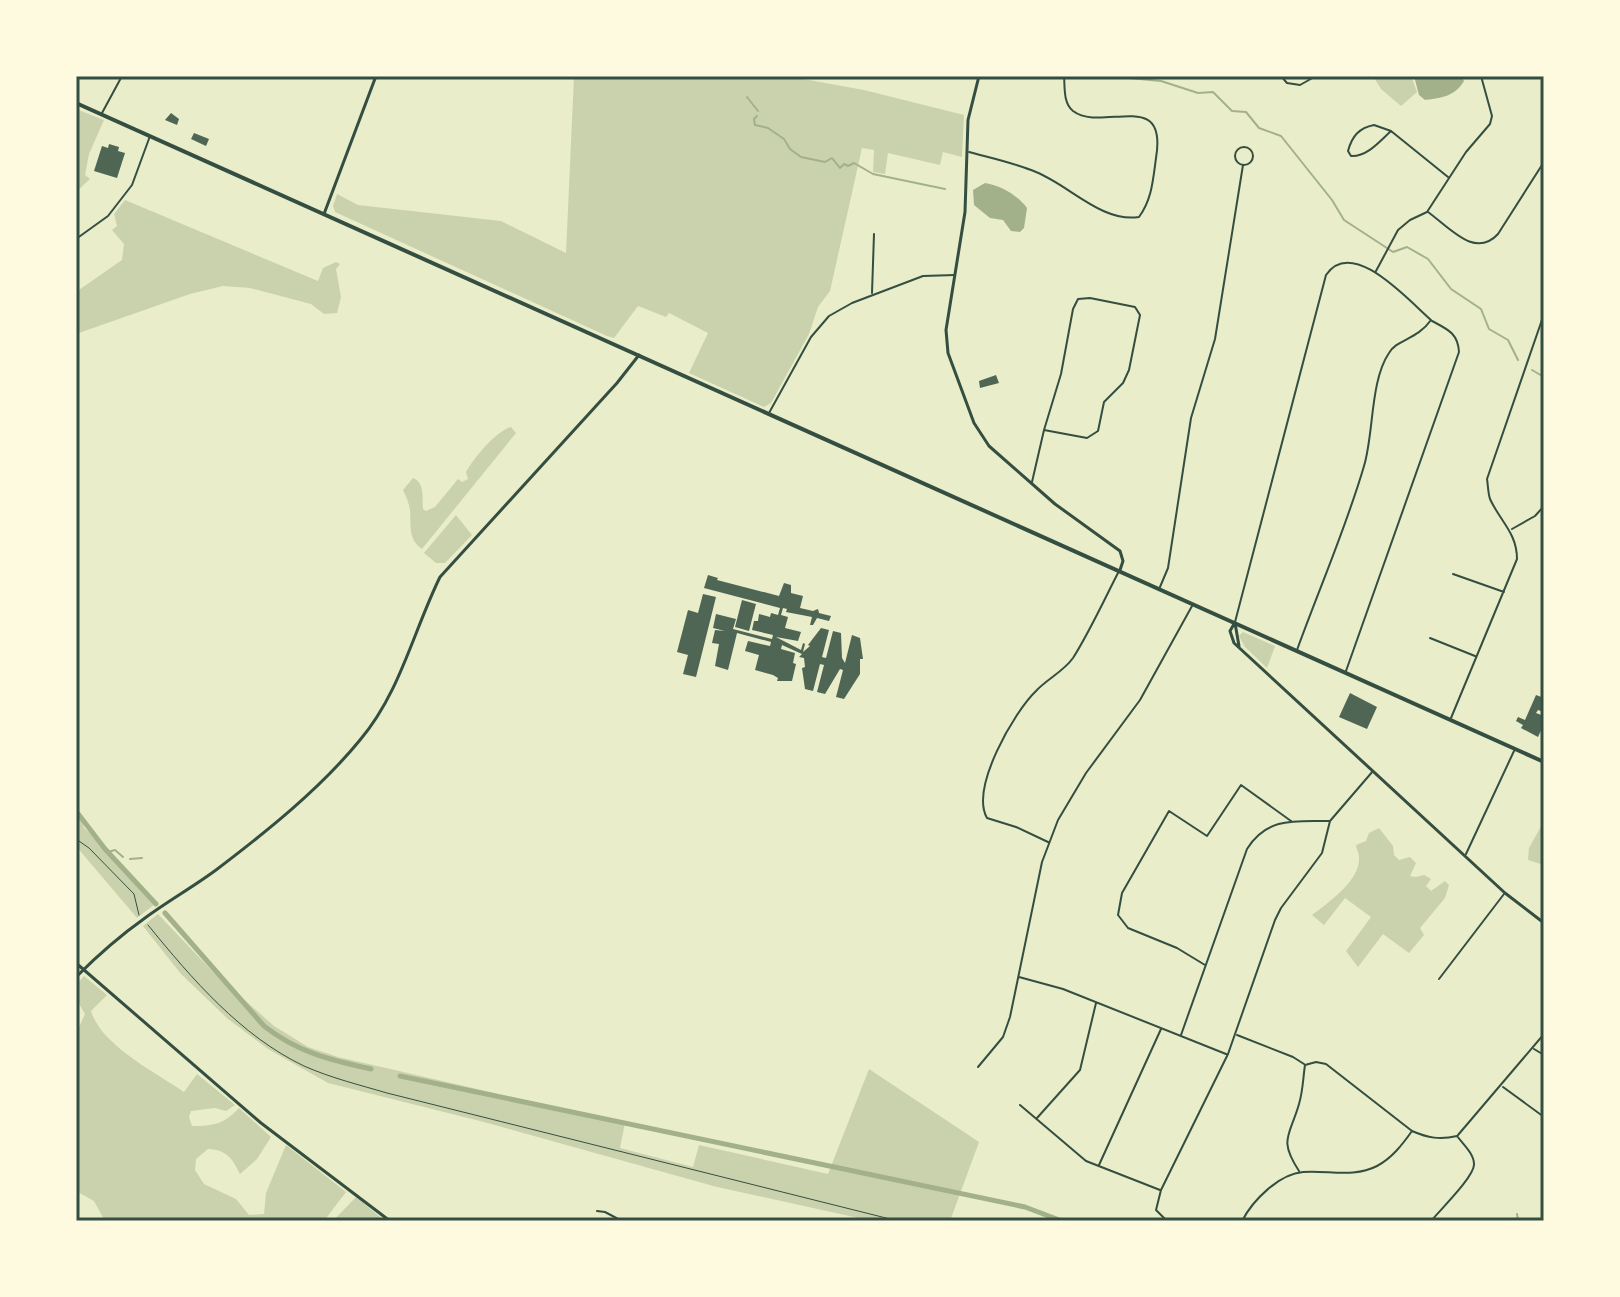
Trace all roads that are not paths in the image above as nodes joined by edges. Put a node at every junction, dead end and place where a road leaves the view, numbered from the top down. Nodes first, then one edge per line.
1 (122, 76) edge
2 (376, 76) edge
3 (979, 76) edge
4 (1064, 76) edge
5 (1281, 76) edge
6 (1316, 76) edge
7 (1481, 76) edge
8 (76, 103) edge
9 (102, 114) junction
10 (1391, 131) junction
11 (150, 136) junction
12 (1544, 145) edge
13 (967, 152) junction
14 (1243, 165) junction
15 (1449, 178) junction
16 (1427, 212) junction
17 (324, 214) junction
18 (874, 234) dead end
19 (76, 239) edge
20 (1375, 272) junction
21 (956, 275) junction
22 (872, 294) junction
23 (1544, 314) edge
24 (1431, 320) junction
25 (639, 355) junction
26 (769, 414) junction
27 (1044, 430) junction
28 (1031, 483) junction
29 (1544, 506) edge
30 (1511, 530) junction
31 (1120, 570) junction
32 (1453, 574) dead end
33 (1159, 588) junction
34 (1506, 592) junction
35 (1192, 605) junction
36 (1235, 623) junction
37 (1430, 638) dead end
38 (1297, 651) junction
39 (1476, 657) junction
40 (1346, 671) junction
41 (1451, 719) junction
42 (1515, 750) junction
43 (1544, 762) edge
44 (1373, 771) junction
45 (1291, 821) junction
46 (1330, 821) junction
47 (1048, 842) junction
48 (1466, 855) junction
49 (1505, 893) junction
50 (1544, 923) edge
51 (76, 963) edge
52 (1205, 965) junction
53 (83, 970) junction
54 (76, 977) edge
55 (1018, 977) junction
56 (1439, 979) dead end
57 (1097, 1002) junction
58 (1162, 1028) junction
59 (1235, 1034) junction
60 (1544, 1034) edge
61 (1181, 1035) junction
62 (1533, 1048) junction
63 (1228, 1054) junction
64 (1544, 1055) edge
65 (1305, 1065) junction
66 (978, 1067) dead end
67 (1502, 1086) junction
68 (1020, 1105) dead end
69 (1544, 1117) edge
70 (1036, 1119) junction
71 (1412, 1131) junction
72 (1457, 1136) junction
73 (1098, 1167) junction
74 (1299, 1172) junction
75 (1161, 1190) junction
76 (597, 1211) dead end
77 (390, 1221) edge
78 (622, 1221) edge
79 (1167, 1221) edge
80 (1242, 1221) edge
81 (1431, 1221) edge

1 - 9 street
2 - 17 street
3 - 13 street
4 - 13 street
5 - 6 street
7 - 15 street
8 - 9 highway
9 - 11 highway
10 - 10 street
10 - 15 street
11 - 17 highway
11 - 19 street
12 - 16 street
13 - 21 street
14 - 14 street
14 - 33 street
15 - 16 street
16 - 20 street
17 - 25 highway
18 - 22 street
20 - 24 street
20 - 36 street
21 - 22 street
21 - 28 street
22 - 26 street
23 - 30 street
24 - 38 street
24 - 40 street
25 - 26 highway
25 - 53 street
26 - 31 highway
27 - 27 street
27 - 28 street
28 - 31 street
29 - 30 street
30 - 34 street
31 - 33 highway
31 - 47 street
32 - 34 street
33 - 35 highway
34 - 39 street
35 - 36 highway
35 - 47 street
36 - 38 highway
36 - 44 street
37 - 39 street
38 - 40 highway
39 - 41 street
40 - 41 highway
41 - 42 highway
42 - 43 highway
42 - 48 street
44 - 46 street
44 - 48 street
45 - 46 street
45 - 52 street
45 - 52 street
46 - 59 street
47 - 55 street
48 - 49 street
49 - 50 street
49 - 56 street
51 - 53 street
52 - 61 street
53 - 54 street
53 - 77 street
55 - 57 street
55 - 66 street
57 - 58 street
57 - 70 street
58 - 61 street
58 - 73 street
59 - 63 street
59 - 65 street
60 - 62 street
61 - 63 street
62 - 64 street
62 - 67 street
63 - 75 street
65 - 71 street
65 - 74 street
67 - 69 street
67 - 72 street
68 - 70 street
70 - 73 street
71 - 72 street
71 - 74 street
72 - 81 street
73 - 75 street
74 - 80 street
75 - 79 street
76 - 78 street

